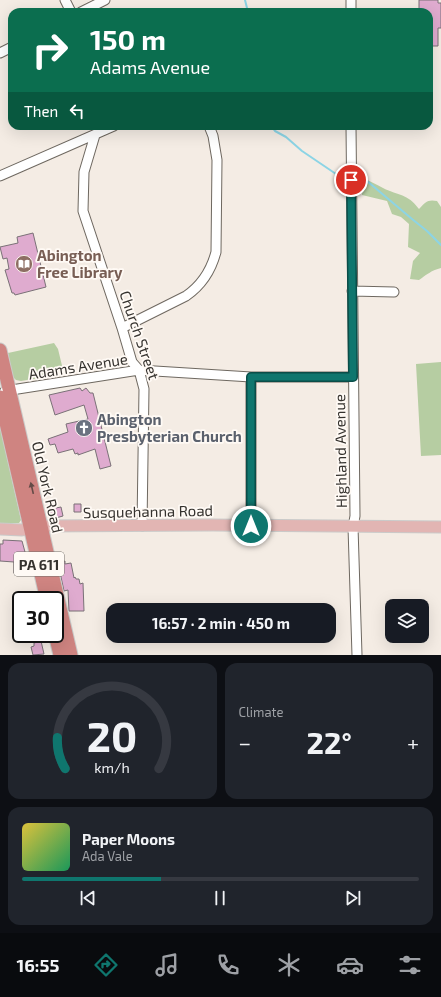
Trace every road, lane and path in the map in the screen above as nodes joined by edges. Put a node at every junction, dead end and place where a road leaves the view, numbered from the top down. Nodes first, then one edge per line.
1 (105, 0) edge
2 (89, 8) edge
3 (106, 130) edge
4 (211, 130) edge
5 (351, 130) edge
6 (95, 135) junction
7 (0, 176) edge
8 (352, 291) junction
9 (394, 292) dead end
10 (122, 328) junction
11 (0, 350) edge
12 (139, 370) junction
13 (251, 377) junction
14 (353, 377) junction
15 (3, 393) edge
16 (142, 526) junction
17 (251, 526) junction
18 (441, 526) edge
19 (36, 527) junction
20 (353, 527) junction
21 (0, 529) edge
22 (46, 591) edge
23 (57, 643) edge
24 (60, 655) edge
25 (71, 655) edge
26 (356, 655) edge

1 - 2 street
3 - 6 street
4 - 10 street
5 - 8 street, Highland Avenue
6 - 7 street
6 - 10 street, Church Street
8 - 9 street
8 - 14 street, Highland Avenue
10 - 12 street, Church Street
11 - 15 highway, Old York Road / PA 611
12 - 13 street, Adams Avenue
12 - 15 street, Adams Avenue
12 - 16 street, Church Street
13 - 14 street, Adams Avenue
13 - 17 street
14 - 20 street, Highland Avenue
15 - 19 highway, Old York Road / PA 611
16 - 17 main road, Susquehanna Road
16 - 19 main road, Susquehanna Road
17 - 20 main road, Susquehanna Road
18 - 20 main road, Susquehanna Road
19 - 21 main road, Susquehanna Road
19 - 22 highway, Old York Road / PA 611
19 - 25 highway, Old York Road / PA 611
20 - 26 street, Highland Avenue
23 - 24 highway

